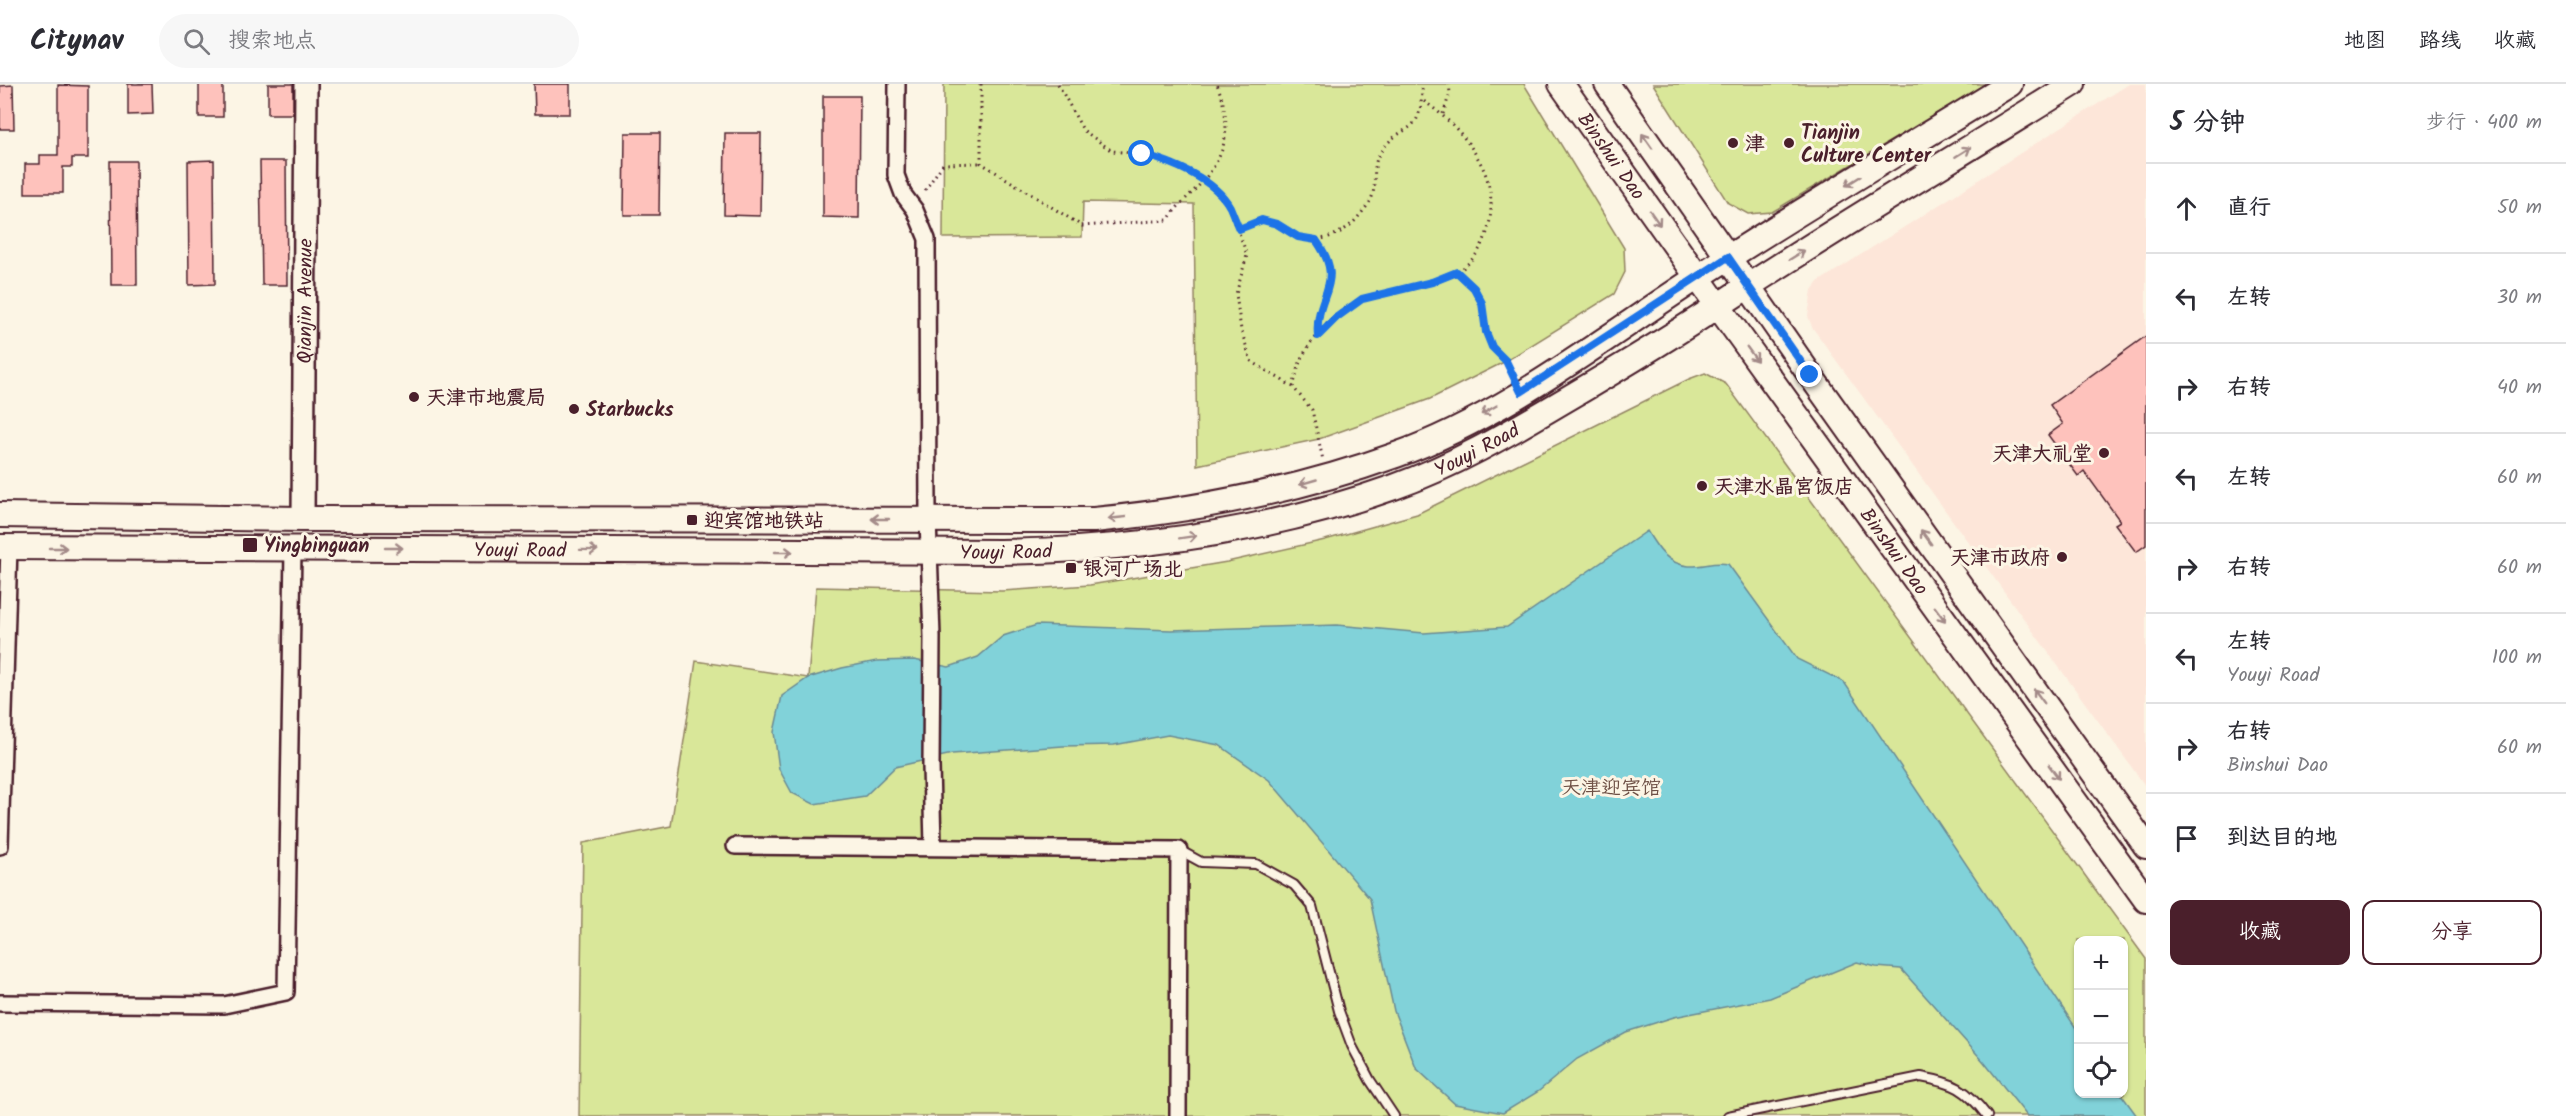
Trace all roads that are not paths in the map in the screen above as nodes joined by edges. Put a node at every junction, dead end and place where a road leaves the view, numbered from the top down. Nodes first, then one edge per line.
1 (306, 84) edge
2 (318, 84) edge
3 (897, 84) edge
4 (1561, 84) edge
5 (1607, 84) edge
6 (2010, 84) edge
7 (2073, 84) edge
8 (1728, 257) junction
9 (1697, 277) junction
10 (1748, 286) junction
11 (1718, 306) junction
12 (0, 515) edge
13 (309, 519) junction
14 (928, 519) junction
15 (4, 547) edge
16 (293, 549) junction
17 (928, 552) junction
18 (0, 846) edge
19 (735, 846) dead end
20 (933, 846) junction
21 (2146, 846) edge
22 (1179, 850) junction
23 (2146, 900) edge
24 (0, 1003) edge
25 (1178, 1116) edge
26 (1394, 1116) edge
27 (1728, 1116) edge
28 (1987, 1116) edge

1 - 13 street, Qianjin Avenue
2 - 13 street, Qianjin Avenue
3 - 14 street
4 -> 9 main road, Binshui Dao
8 -> 5 main road, Binshui Dao
6 -> 8 main road, Youyi Road
10 -> 7 main road, Youyi Road
8 - 9 main road, Youyi Road
8 - 10 main road, Binshui Dao
9 - 11 main road, Binshui Dao
9 -> 14 main road, Youyi Road
10 - 11 main road, Youyi Road
21 -> 10 main road, Binshui Dao
17 -> 11 main road, Youyi Road
11 -> 23 main road, Binshui Dao
12 - 13 main road, Youyi Road
14 -> 13 main road, Youyi Road
14 - 17 street
15 -> 16 main road, Youyi Road
15 - 18 street
16 -> 17 main road, Youyi Road
16 - 24 street
17 - 20 street
19 - 20 street
20 - 22 street
22 - 25 street
22 - 26 lane
27 - 28 lane

